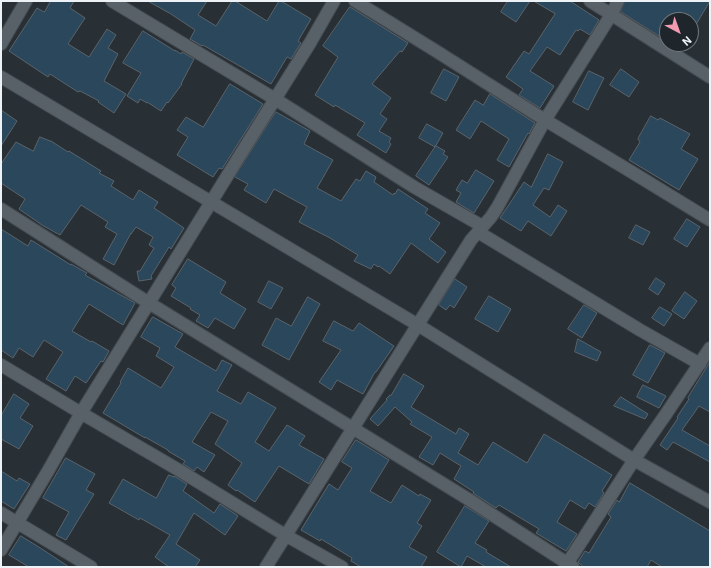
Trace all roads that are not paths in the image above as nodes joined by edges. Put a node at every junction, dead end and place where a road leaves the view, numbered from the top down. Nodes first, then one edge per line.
1 (26, 1) edge
2 (112, 1) edge
3 (334, 1) edge
4 (355, 1) edge
5 (590, 1) edge
6 (618, 1) edge
7 (611, 15) junction
8 (1, 44) edge
9 (1, 77) edge
10 (710, 77) edge
11 (275, 99) junction
12 (545, 120) junction
13 (211, 202) junction
14 (1, 209) edge
15 (710, 220) edge
16 (480, 229) junction
17 (149, 303) junction
18 (418, 326) junction
19 (710, 348) edge
20 (1, 364) edge
21 (700, 364) junction
22 (81, 413) junction
23 (352, 429) junction
24 (634, 460) junction
25 (710, 502) edge
26 (1, 513) edge
27 (17, 523) junction
28 (286, 535) junction
29 (1, 550) edge
30 (568, 566) edge
31 (92, 567) edge
32 (266, 567) edge
33 (342, 567) edge

1 - 8 street
2 - 11 street
3 - 11 street
4 - 12 street
5 - 7 street
6 - 7 street
7 - 10 street
7 - 12 street
9 - 13 street
11 - 13 street
11 - 16 street
12 - 15 street
12 - 16 street
13 - 17 street
13 - 18 street
14 - 17 street
16 - 18 street
16 - 21 street
17 - 22 street
17 - 23 street
18 - 23 street
18 - 24 street
19 - 21 street
20 - 22 street
21 - 24 street
22 - 27 street
22 - 28 street
23 - 28 street
23 - 30 street
24 - 25 street
24 - 30 street
26 - 27 street
27 - 29 street
27 - 31 street
28 - 32 street
28 - 33 street

